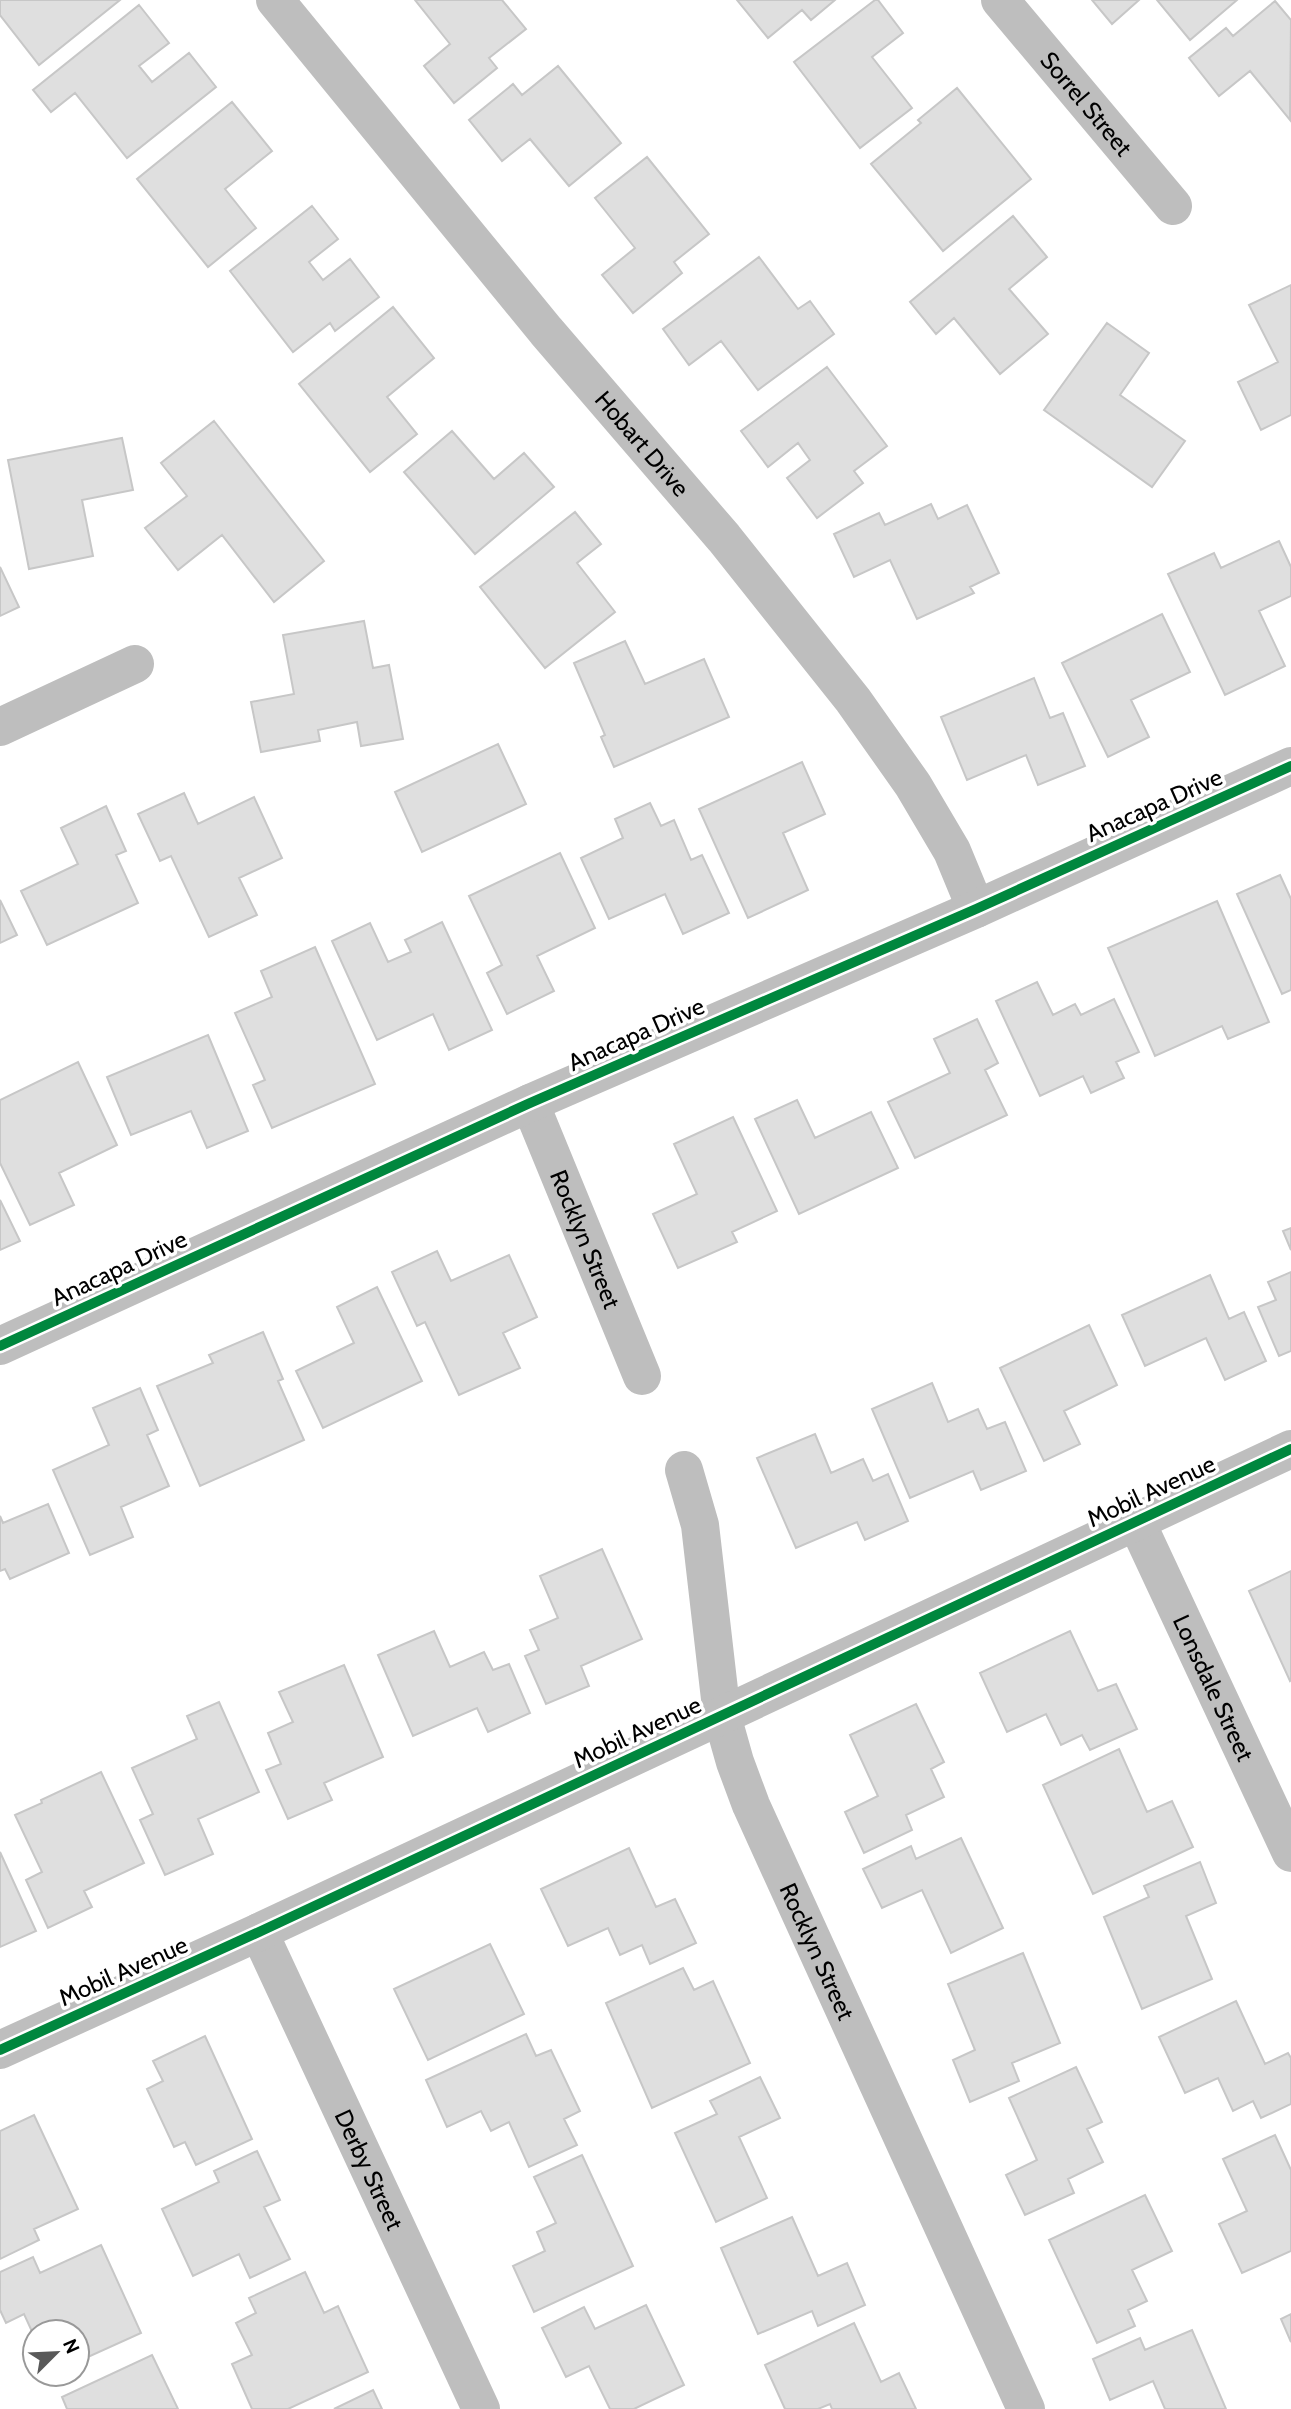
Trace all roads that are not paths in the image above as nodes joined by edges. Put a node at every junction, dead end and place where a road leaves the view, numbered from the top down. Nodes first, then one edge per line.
1 (275, 0) edge
2 (1000, 0) edge
3 (1173, 206) dead end
4 (135, 664) dead end
5 (0, 727) edge
6 (1291, 766) edge
7 (976, 909) junction
8 (530, 1103) junction
9 (0, 1346) edge
10 (642, 1376) dead end
11 (1291, 1450) edge
12 (684, 1470) dead end
13 (1136, 1521) junction
14 (723, 1716) junction
15 (1291, 1853) edge
16 (259, 1932) junction
17 (0, 2050) edge
18 (481, 2409) edge
19 (1026, 2409) edge

1 - 7 street, Hobart Drive
2 - 3 street, Sorrel Street
4 - 5 street
6 - 7 street, Anacapa Drive
7 - 8 street, Anacapa Drive
8 - 9 street, Anacapa Drive
8 - 10 street, Rocklyn Street
11 - 13 street, Mobil Avenue
12 - 14 street, Rocklyn Street
13 - 14 street, Mobil Avenue
13 - 15 street, Lonsdale Street
14 - 16 street, Mobil Avenue
14 - 19 street, Rocklyn Street
16 - 17 street, Mobil Avenue
16 - 18 street, Derby Street

